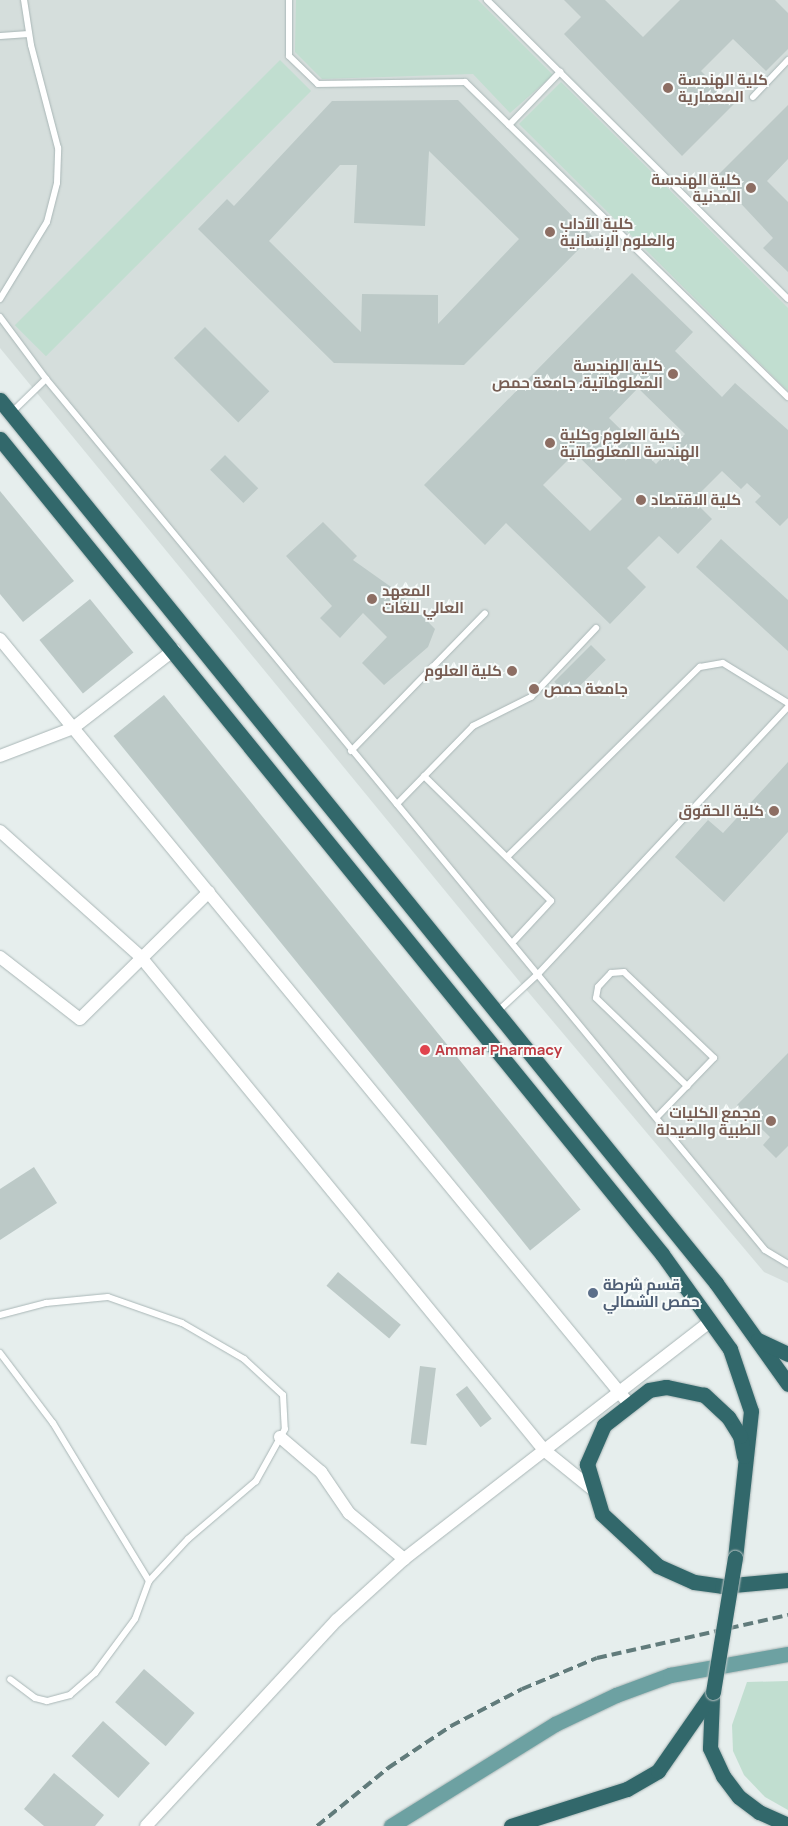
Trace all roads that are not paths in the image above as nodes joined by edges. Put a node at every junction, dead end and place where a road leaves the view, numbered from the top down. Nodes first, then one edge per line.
1 (24, 0) edge
2 (289, 0) edge
3 (488, 0) edge
4 (29, 34) junction
5 (0, 36) edge
6 (788, 60) edge
7 (560, 72) junction
8 (752, 97) dead end
9 (509, 125) junction
10 (0, 299) edge
11 (788, 299) edge
12 (0, 317) edge
13 (46, 378) junction
14 (788, 397) edge
15 (0, 400) edge
16 (10, 413) junction
17 (0, 439) edge
18 (485, 613) dead end
19 (596, 628) dead end
20 (0, 639) edge
21 (174, 650) junction
22 (788, 703) edge
23 (788, 707) edge
24 (74, 728) junction
25 (351, 751) junction
26 (0, 756) edge
27 (424, 776) junction
28 (397, 804) junction
29 (0, 831) edge
30 (507, 857) junction
31 (209, 892) junction
32 (514, 941) junction
33 (140, 956) junction
34 (0, 957) edge
35 (539, 973) junction
36 (496, 1013) junction
37 (687, 1086) junction
38 (657, 1117) junction
39 (788, 1264) edge
40 (0, 1315) edge
41 (711, 1321) junction
42 (756, 1339) junction
43 (0, 1353) edge
44 (788, 1354) edge
45 (788, 1384) edge
46 (624, 1399) junction
47 (280, 1437) junction
48 (544, 1450) junction
49 (748, 1472) junction
50 (591, 1488) junction
51 (404, 1559) junction
52 (788, 1580) edge
53 (149, 1581) junction
54 (788, 1654) edge
55 (10, 1679) dead end
56 (712, 1692) junction
57 (788, 1825) edge
58 (146, 1826) edge
59 (391, 1826) edge
60 (511, 1826) edge

1 - 4 lane
2 - 9 lane
3 - 7 lane
4 - 5 lane
4 - 10 lane
6 - 8 lane
7 - 9 lane
7 - 11 lane
9 - 14 lane
12 - 13 lane
13 - 16 lane
13 - 25 lane
15 - 16 highway
16 - 36 highway
17 - 21 highway
18 - 25 lane
19 - 27 lane
20 - 24 street
21 - 24 street
21 - 41 highway
22 - 30 lane
23 - 35 lane
24 - 26 street
24 - 31 street
25 - 28 lane
27 - 28 lane
27 - 30 lane
28 - 32 lane
29 - 33 street
30 - 32 lane
31 - 33 street
31 - 46 street
32 - 35 lane
33 - 34 street
33 - 48 street
35 - 36 lane
35 - 38 lane
36 - 42 highway
37 - 37 lane
37 - 38 lane
38 - 39 lane
40 - 47 lane
41 - 46 street
41 - 49 highway
42 - 44 highway
42 - 45 highway
43 - 53 lane
46 - 48 street
46 - 49 highway
46 - 50 highway
47 - 51 street
47 - 53 lane
48 - 50 street
48 - 51 street
49 - 56 highway, bridge
50 - 52 highway
51 - 58 street
53 - 55 lane
54 - 59 main road
56 - 57 highway
56 - 60 highway

